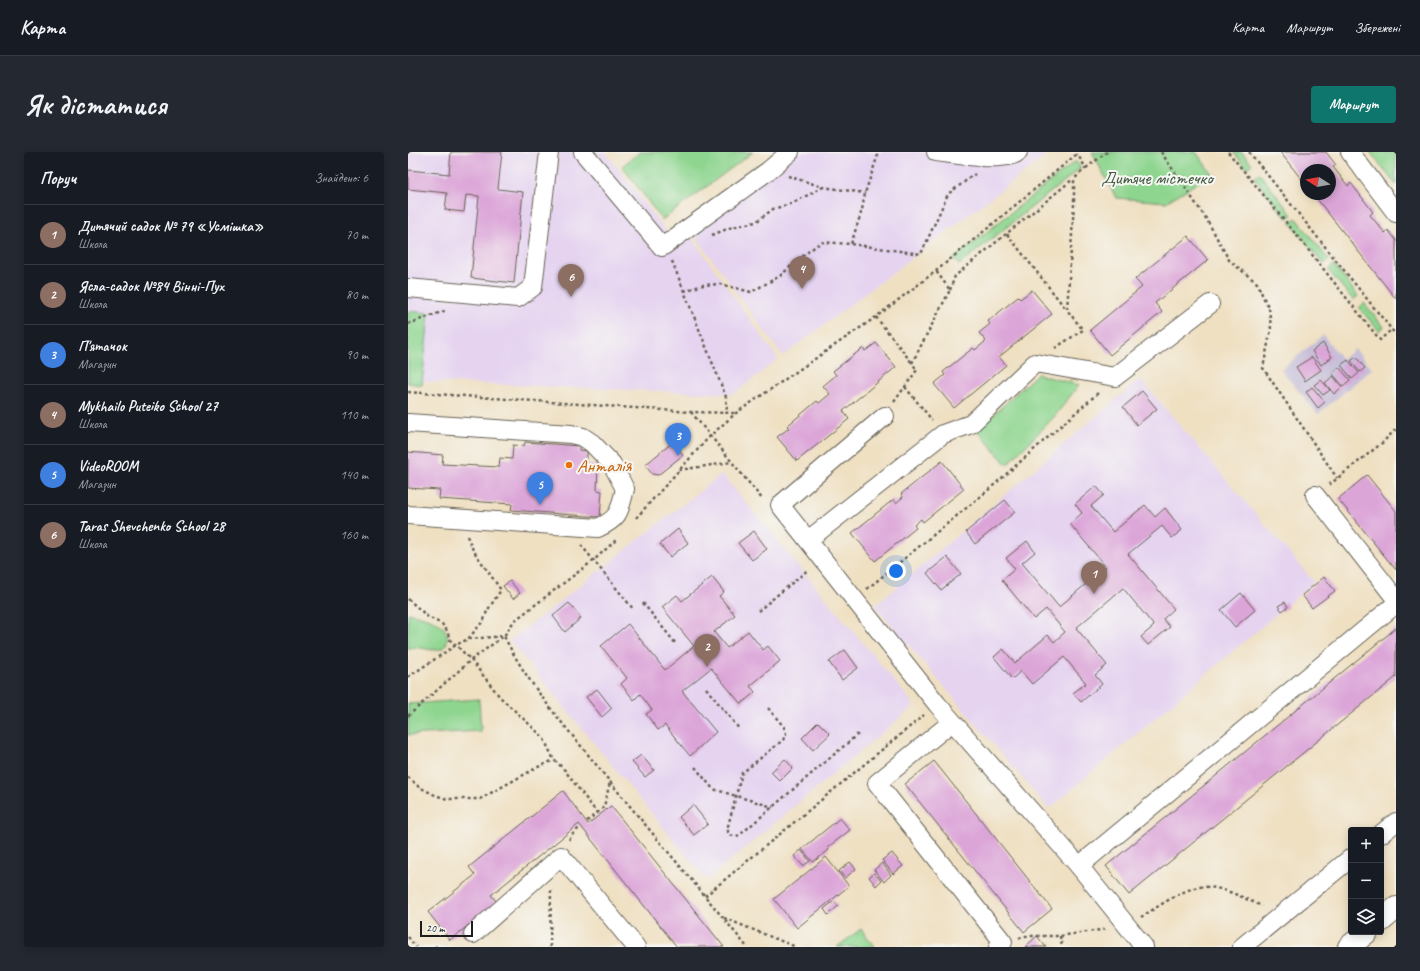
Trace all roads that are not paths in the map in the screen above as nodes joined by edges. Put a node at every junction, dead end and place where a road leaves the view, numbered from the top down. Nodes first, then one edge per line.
1 (549, 152) edge
2 (583, 152) edge
3 (790, 152) edge
4 (936, 152) edge
5 (1018, 152) edge
6 (1350, 152) edge
7 (1396, 213) edge
8 (408, 288) edge
9 (1210, 304) dead end
10 (885, 416) road end
11 (408, 423) edge
12 (1315, 495) road end
13 (408, 515) edge
14 (808, 540) junction
15 (1396, 599) edge
16 (1396, 604) edge
17 (952, 722) junction
18 (1396, 822) edge
19 (1384, 832) edge
20 (1348, 860) edge
21 (1079, 866) junction
22 (1396, 908) edge
23 (1384, 918) edge
24 (473, 934) dead end
25 (1363, 935) edge
26 (1000, 945) edge
27 (636, 947) edge
28 (1144, 947) edge
29 (1242, 947) edge
30 (1349, 947) edge

1 - 8 lane
2 - 3 lane
4 - 5 lane
6 - 7 lane
9 - 14 lane
10 - 14 lane
11 - 13 lane
12 - 15 lane
14 - 17 lane
16 - 21 lane
17 - 21 lane
17 - 26 lane
18 - 19 lane
20 - 29 lane
21 - 28 lane
22 - 23 main road
24 - 27 lane
25 - 30 main road

